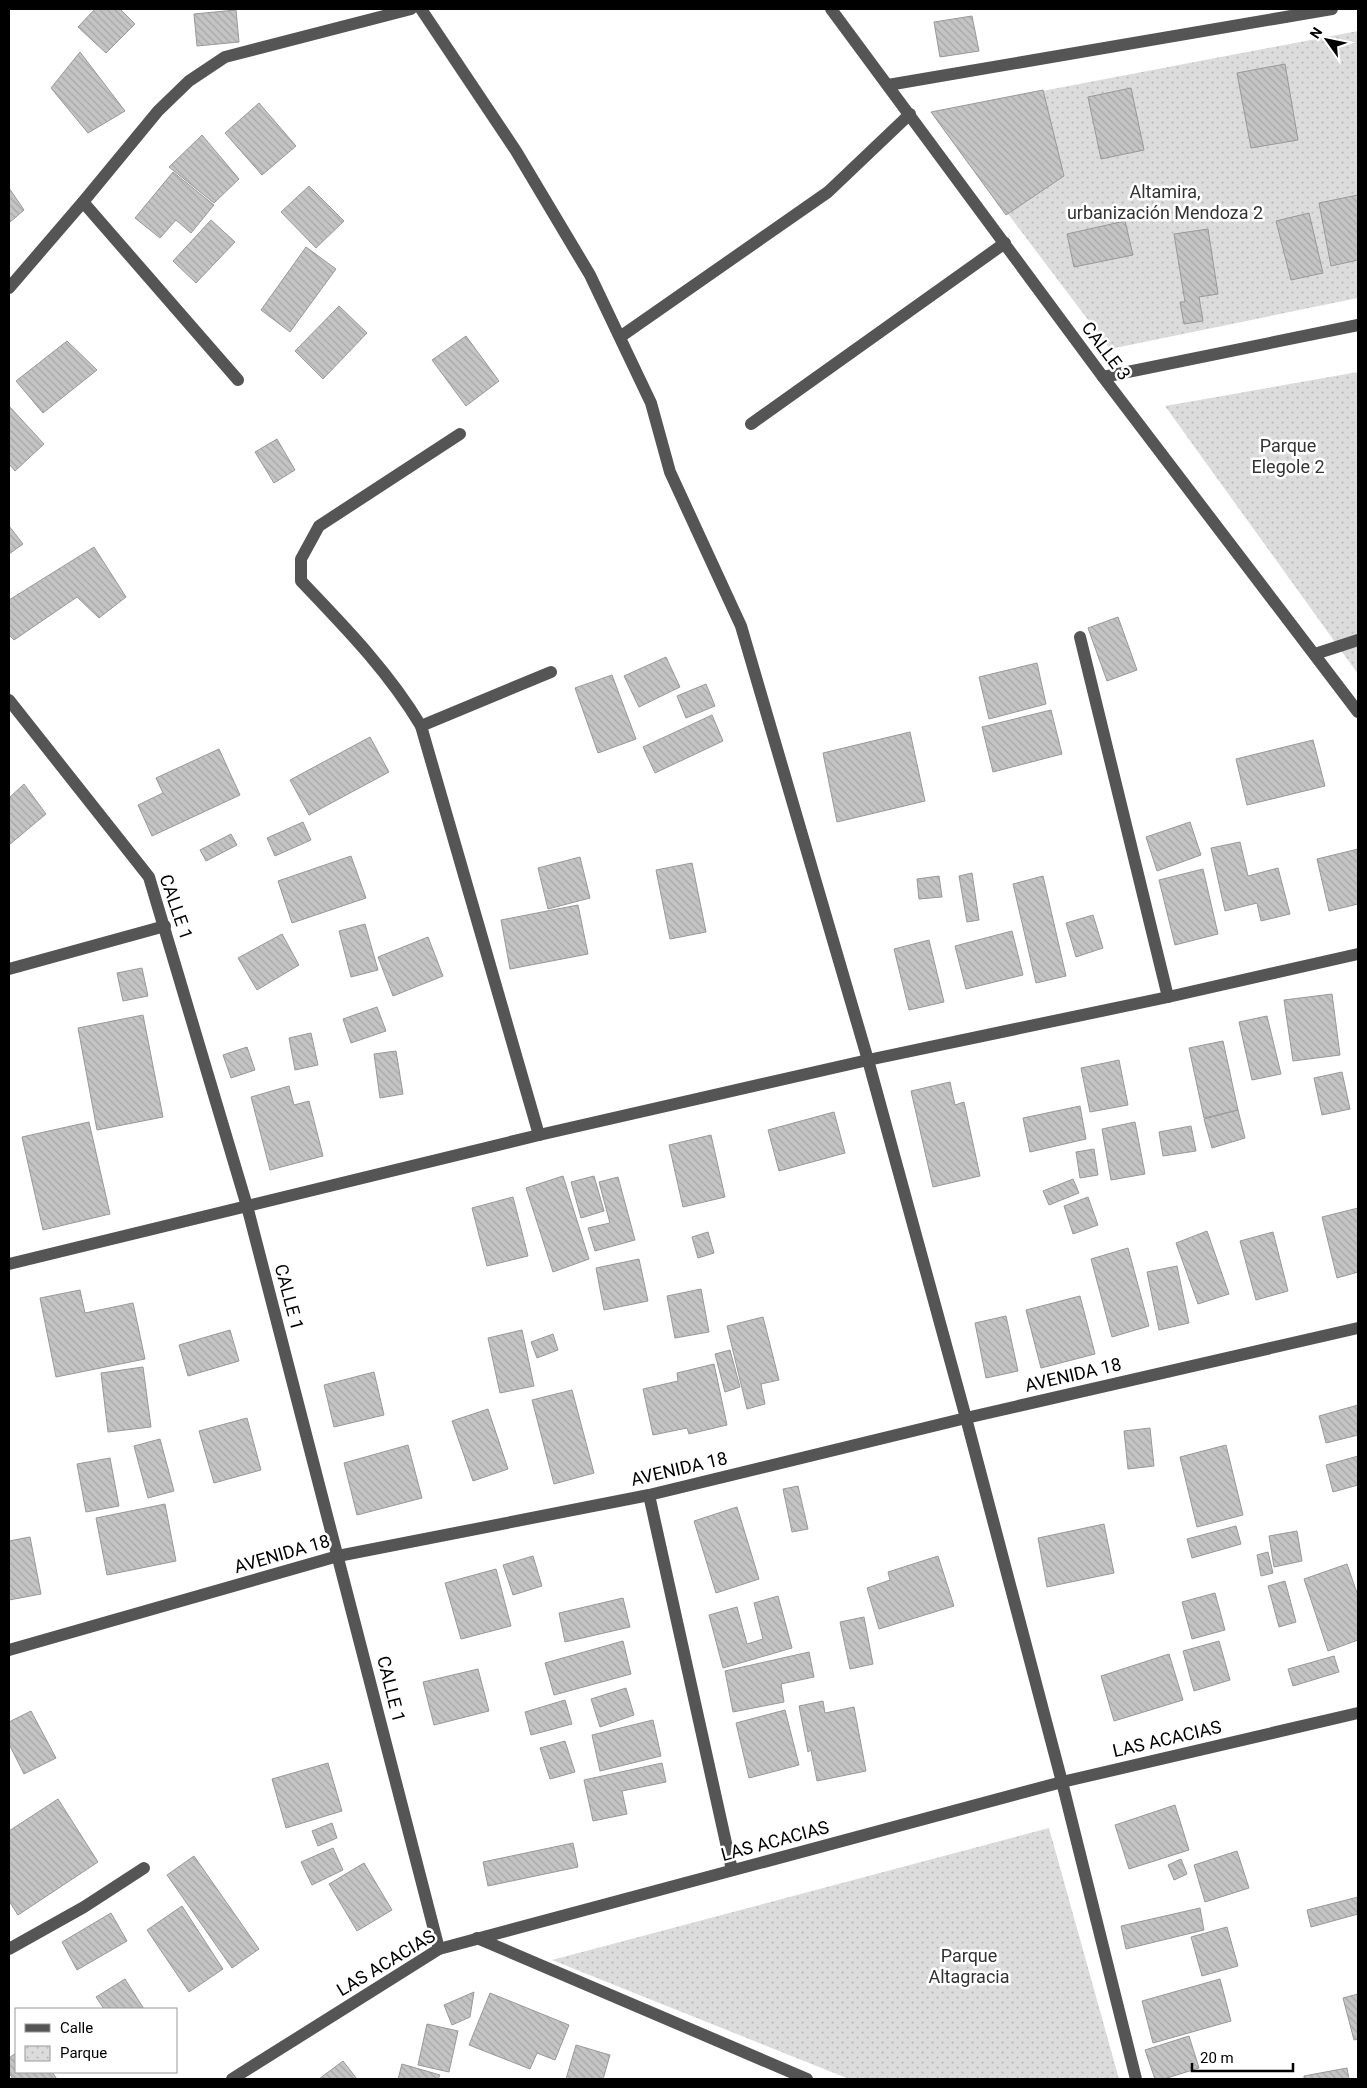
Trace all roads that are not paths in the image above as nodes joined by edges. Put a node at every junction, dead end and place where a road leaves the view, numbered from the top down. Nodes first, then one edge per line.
1 (412, 9) edge
2 (421, 9) edge
3 (831, 9) edge
4 (1332, 9) edge
5 (888, 84) junction
6 (910, 114) junction
7 (83, 202) junction
8 (1005, 243) junction
9 (9, 288) edge
10 (1358, 325) edge
11 (620, 336) junction
12 (1103, 377) junction
13 (238, 380) dead end
14 (750, 424) dead end
15 (460, 434) dead end
16 (1080, 637) dead end
17 (1358, 640) edge
18 (1314, 654) junction
19 (550, 672) dead end
20 (9, 700) edge
21 (1358, 712) edge
22 (421, 726) junction
23 (165, 926) junction
24 (1358, 954) edge
25 (9, 969) edge
26 (1168, 997) junction
27 (868, 1060) junction
28 (539, 1135) junction
29 (247, 1206) junction
30 (9, 1264) edge
31 (1358, 1328) edge
32 (966, 1418) junction
33 (649, 1495) junction
34 (338, 1556) junction
35 (9, 1650) edge
36 (1358, 1713) edge
37 (1062, 1782) junction
38 (144, 1868) dead end
39 (732, 1870) junction
40 (477, 1938) junction
41 (439, 1948) junction
42 (9, 1949) edge
43 (232, 2079) edge
44 (807, 2079) edge
45 (1136, 2079) edge

1 - 7 street
2 - 11 street
3 - 5 street, CALLE 3
4 - 5 street
5 - 6 street, CALLE 3
6 - 8 street, CALLE 3
6 - 11 street
7 - 9 street
7 - 13 street
8 - 12 street, CALLE 3
8 - 14 street
10 - 12 street
11 - 27 street
12 - 18 street, CALLE 3
15 - 22 street
16 - 26 street
17 - 18 street
18 - 21 street, CALLE 3
19 - 22 street
20 - 23 street, CALLE 1
22 - 28 street
23 - 25 street
23 - 29 street, CALLE 1
24 - 26 street
26 - 27 street
27 - 28 street
27 - 32 street
28 - 29 street
29 - 30 street
29 - 34 street, CALLE 1
31 - 32 street, AVENIDA 18
32 - 33 street, AVENIDA 18
32 - 37 street
33 - 34 street, AVENIDA 18
33 - 39 street
34 - 35 street, AVENIDA 18
34 - 41 street, CALLE 1
36 - 37 street, LAS ACACIAS
37 - 39 street, LAS ACACIAS
37 - 45 street
38 - 42 street
39 - 40 street, LAS ACACIAS
40 - 41 street, LAS ACACIAS
40 - 44 street
41 - 43 street, LAS ACACIAS

